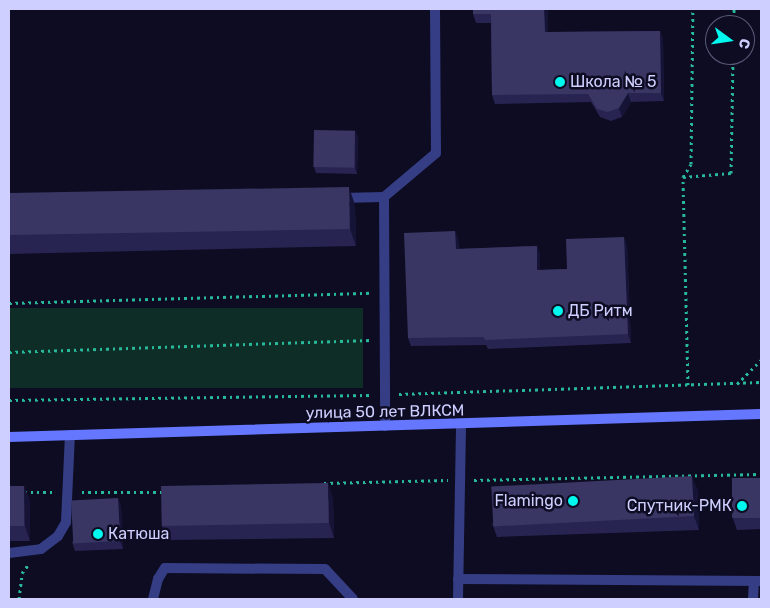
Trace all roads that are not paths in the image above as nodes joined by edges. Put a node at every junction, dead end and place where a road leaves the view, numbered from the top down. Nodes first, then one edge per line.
1 (435, 9) edge
2 (384, 197) junction
3 (325, 198) edge
4 (761, 414) edge
5 (461, 425) junction
6 (385, 426) junction
7 (70, 435) junction
8 (9, 437) edge
9 (9, 553) edge
10 (458, 579) junction
11 (758, 581) edge
12 (153, 599) edge
13 (353, 599) edge
14 (458, 599) edge
15 (753, 599) edge

1 - 2 lane
2 - 3 lane
2 - 6 lane
4 - 5 street, улица 50 лет ВЛКСМ
5 - 6 street, улица 50 лет ВЛКСМ
5 - 10 lane
6 - 7 street, улица 50 лет ВЛКСМ
7 - 8 street, улица 50 лет ВЛКСМ
7 - 9 lane
10 - 11 lane
10 - 14 lane
11 - 15 lane
12 - 13 lane

